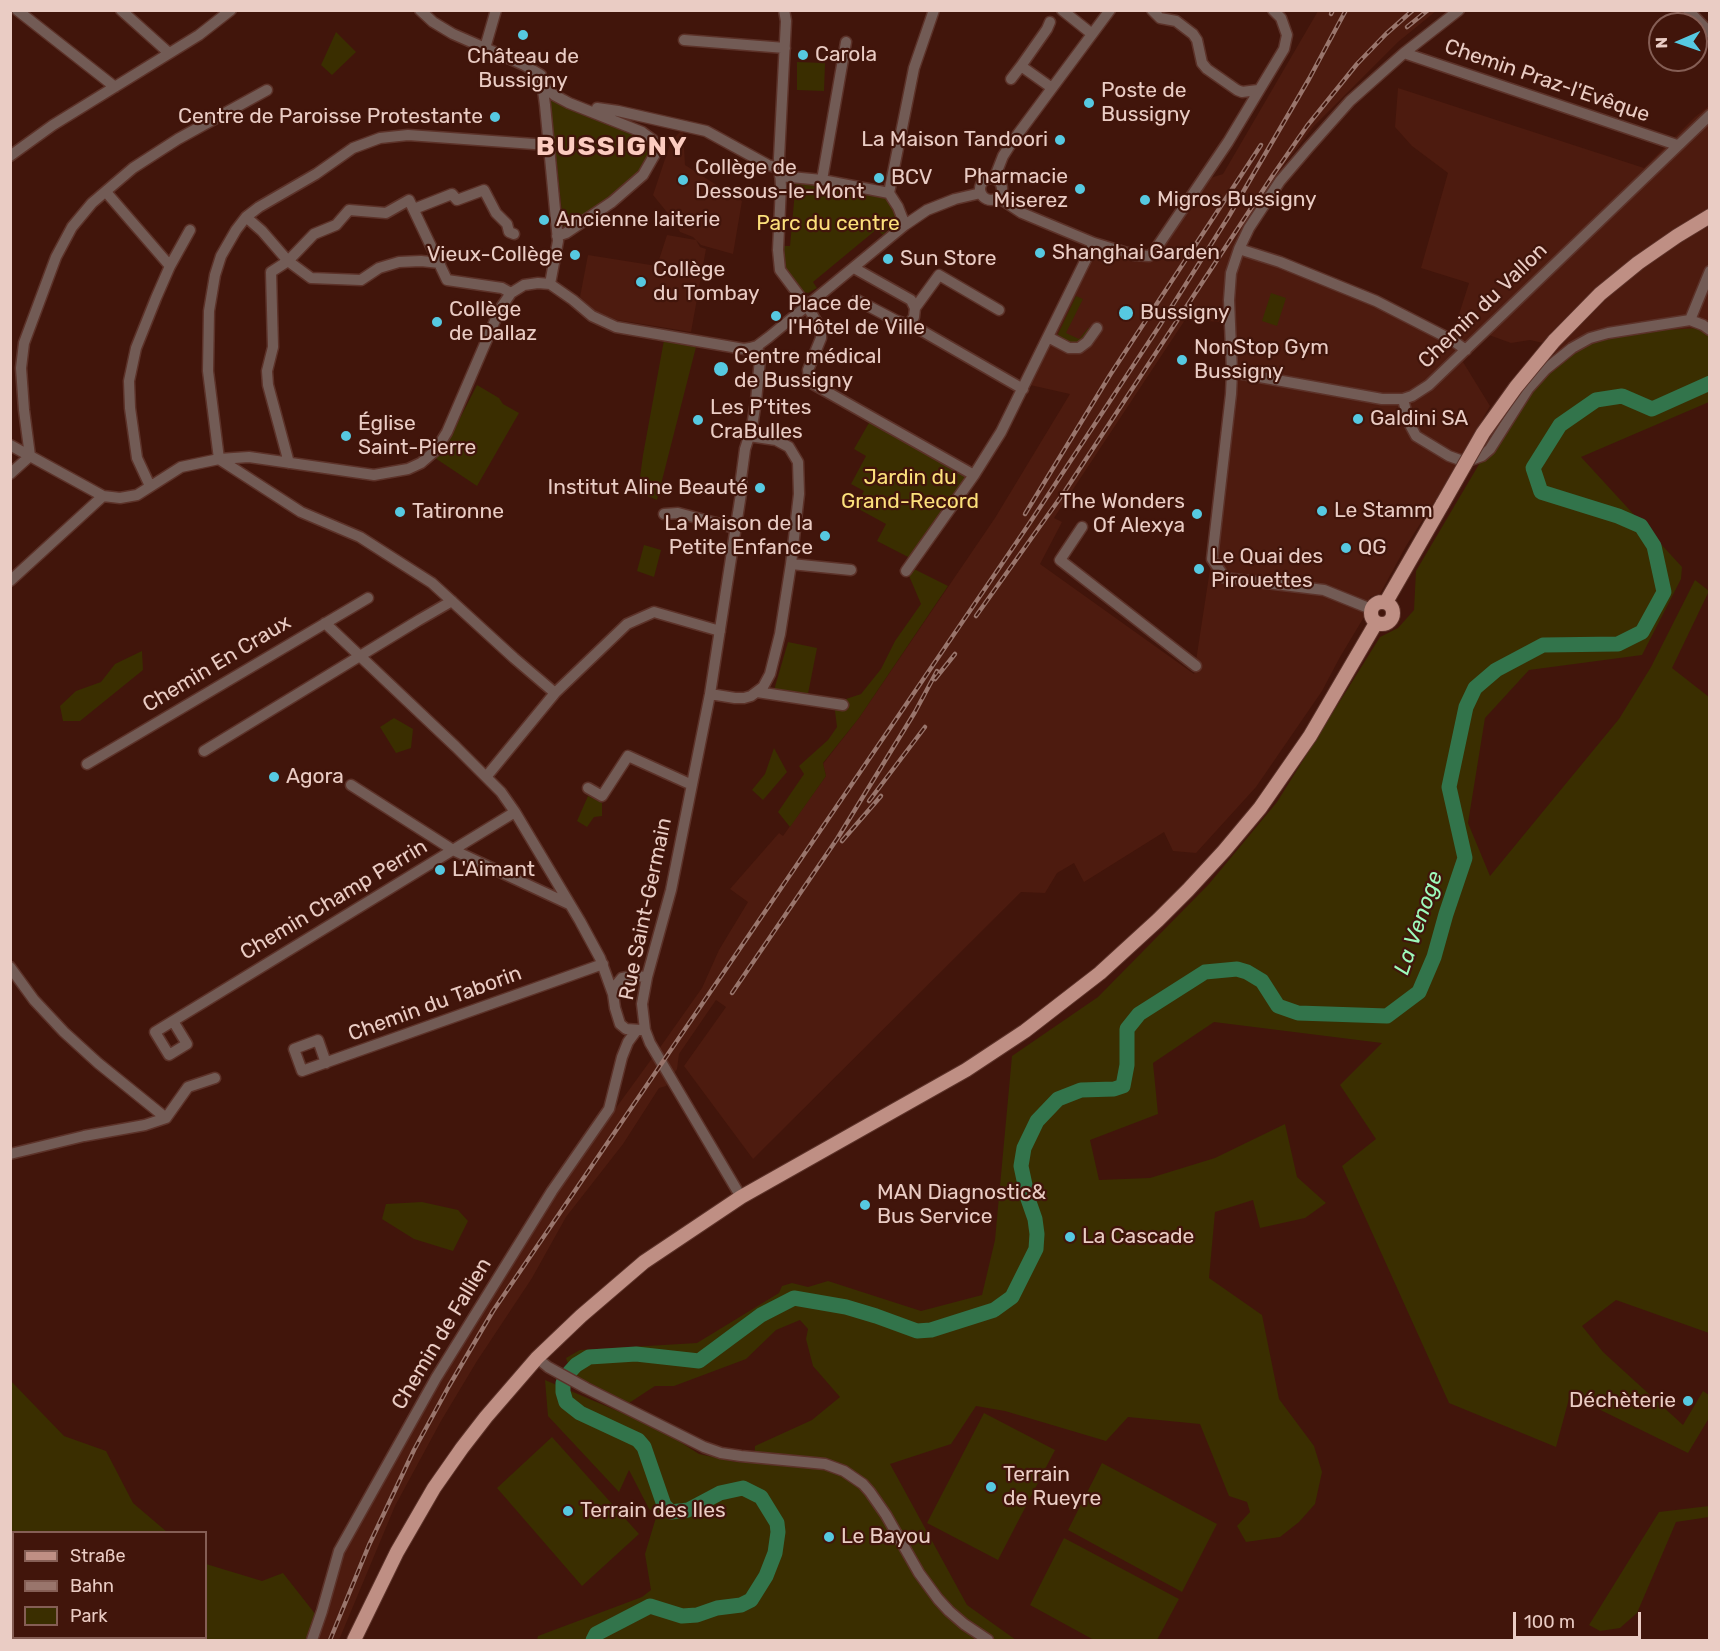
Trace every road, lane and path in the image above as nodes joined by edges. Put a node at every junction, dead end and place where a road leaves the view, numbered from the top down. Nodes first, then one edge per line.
1 (17, 10) edge
2 (121, 10) edge
3 (231, 10) edge
4 (420, 10) edge
5 (496, 10) edge
6 (784, 10) edge
7 (934, 10) edge
8 (1062, 10) edge
9 (1110, 10) edge
10 (1152, 10) edge
11 (1273, 10) edge
12 (1459, 10) edge
13 (1688, 10) edge
14 (1050, 22) dead end
15 (1710, 33) edge
16 (1092, 34) junction
17 (684, 40) dead end
18 (846, 42) dead end
19 (485, 48) junction
20 (785, 48) junction
21 (168, 53) junction
22 (1404, 53) junction
23 (1021, 66) junction
24 (1011, 80) dead end
25 (543, 86) junction
26 (115, 87) junction
27 (1052, 88) junction
28 (267, 90) dead end
29 (1258, 90) junction
30 (597, 108) dead end
31 (1710, 115) edge
32 (1677, 145) junction
33 (548, 146) junction
34 (10, 156) edge
35 (780, 172) junction
36 (994, 179) junction
37 (822, 180) junction
38 (106, 192) junction
39 (889, 192) junction
40 (981, 193) junction
41 (998, 197) junction
42 (414, 209) junction
43 (1710, 216) edge
44 (246, 217) junction
45 (905, 225) junction
46 (190, 230) dead end
47 (514, 234) dead end
48 (557, 236) junction
49 (1095, 243) junction
50 (1239, 249) junction
51 (288, 261) junction
52 (440, 263) junction
53 (170, 266) junction
54 (854, 268) junction
55 (1710, 271) edge
56 (550, 284) junction
57 (511, 293) junction
58 (857, 300) dead end
59 (807, 306) junction
60 (915, 308) junction
61 (999, 310) dead end
62 (1690, 320) junction
63 (909, 324) junction
64 (1097, 328) dead end
65 (1710, 330) edge
66 (1048, 337) junction
67 (757, 346) junction
68 (1466, 350) junction
69 (1232, 372) junction
70 (1023, 389) junction
71 (1403, 399) junction
72 (749, 436) junction
73 (10, 446) edge
74 (30, 456) junction
75 (219, 459) junction
76 (290, 463) junction
77 (10, 474) edge
78 (974, 475) junction
79 (150, 486) junction
80 (103, 496) junction
81 (664, 514) dead end
82 (1082, 527) dead end
83 (735, 528) junction
84 (791, 564) junction
85 (851, 570) dead end
86 (906, 572) dead end
87 (10, 581) edge
88 (368, 598) dead end
89 (452, 601) junction
90 (1386, 602) junction
91 (1371, 609) junction
92 (325, 623) junction
93 (1376, 623) junction
94 (720, 631) junction
95 (361, 656) junction
96 (1196, 666) dead end
97 (757, 692) junction
98 (555, 693) junction
99 (710, 694) junction
100 (843, 705) dead end
101 (204, 751) dead end
102 (87, 764) dead end
103 (486, 777) junction
104 (351, 785) dead end
105 (692, 785) junction
106 (588, 788) dead end
107 (515, 812) junction
108 (453, 850) junction
109 (569, 904) junction
110 (603, 964) junction
111 (10, 967) edge
112 (647, 977) junction
113 (622, 978) junction
114 (613, 994) junction
115 (173, 1022) dead end
116 (620, 1024) junction
117 (640, 1030) junction
118 (622, 1057) junction
119 (326, 1063) junction
120 (215, 1078) dead end
121 (166, 1118) junction
122 (10, 1154) edge
123 (741, 1197) junction
124 (537, 1358) junction
125 (312, 1641) edge
126 (354, 1641) edge
127 (988, 1641) edge

1 - 26 street
2 - 21 street
3 - 21 street
4 - 19 street
5 - 19 street
6 - 20 street
7 - 39 street
8 - 16 street
9 - 16 street
10 - 29 street
11 - 29 street
12 - 22 street
13 - 15 street
14 - 23 street
16 - 27 street
17 - 20 street
18 - 37 street
19 - 25 street
20 - 35 street
21 - 26 street
22 - 32 street, Chemin Praz-l'Evêque
22 - 50 street
23 - 24 street
23 - 27 street
25 - 33 street
25 - 48 street
26 - 34 street
27 - 36 street
28 - 38 street
29 - 49 street
30 - 35 street
31 - 32 street, Chemin du Vallon
32 - 68 street, Chemin du Vallon
33 - 44 street
33 - 48 street
35 - 37 street
35 - 59 street
36 - 40 street
36 - 41 street
37 - 39 street
38 - 53 street
38 - 74 street
39 - 45 street
40 - 41 street
40 - 45 street
41 - 49 street
42 - 47 street
42 - 51 street
42 - 52 street
43 - 90 main road, bridge
44 - 51 street
44 - 75 street
45 - 54 street
46 - 53 street
48 - 56 street
49 - 66 street
50 - 68 street
50 - 69 street
51 - 52 street
51 - 76 street
52 - 57 street
53 - 79 street
54 - 59 street
54 - 60 street
55 - 62 street
56 - 57 street
56 - 67 street
57 - 76 street
58 - 63 street
59 - 67 street
59 - 78 street
60 - 61 street
60 - 63 street
62 - 65 street
62 - 71 street
63 - 70 street
64 - 66 street
66 - 70 street
67 - 72 street, Rue Saint-Germain
68 - 71 street, Chemin du Vallon
69 - 71 street
69 - 91 street
70 - 78 street
72 - 83 street, Rue Saint-Germain
72 - 84 street
73 - 74 street
74 - 77 street
74 - 80 street
75 - 76 street
75 - 79 street
75 - 89 street
78 - 86 street
79 - 80 street
80 - 87 street
81 - 83 street
82 - 96 street
83 - 94 street, Rue Saint-Germain
84 - 85 street
84 - 97 street
88 - 92 street, Chemin En Craux
89 - 95 street
89 - 98 street
90 - 91 main road
90 - 93 main road
91 - 93 main road
92 - 95 street
92 - 102 street, Chemin En Craux
93 - 123 main road
94 - 98 street
94 - 99 street, Rue Saint-Germain
95 - 101 street
95 - 103 street
97 - 99 street
97 - 100 street
98 - 103 street
99 - 105 street, Rue Saint-Germain
103 - 107 street
104 - 108 street
105 - 106 street
105 - 112 street, Rue Saint-Germain
107 - 108 street, Chemin Champ Perrin
107 - 109 street
108 - 109 street
108 - 115 street, Chemin Champ Perrin
109 - 110 street
110 - 113 street
110 - 114 street, Chemin de Fallien
110 - 119 street, Chemin du Taborin
111 - 121 street
112 - 113 street
112 - 117 street, Rue Saint-Germain
113 - 114 street
114 - 116 street, Chemin de Fallien
116 - 117 street
116 - 118 street, Chemin de Fallien
117 - 118 street, Chemin de Fallien
117 - 123 street, Rue Saint-Germain
118 - 125 street, Chemin de Fallien
119 - 119 street, Chemin du Taborin
120 - 121 street
121 - 122 street
123 - 124 main road
124 - 126 main road
124 - 127 street

